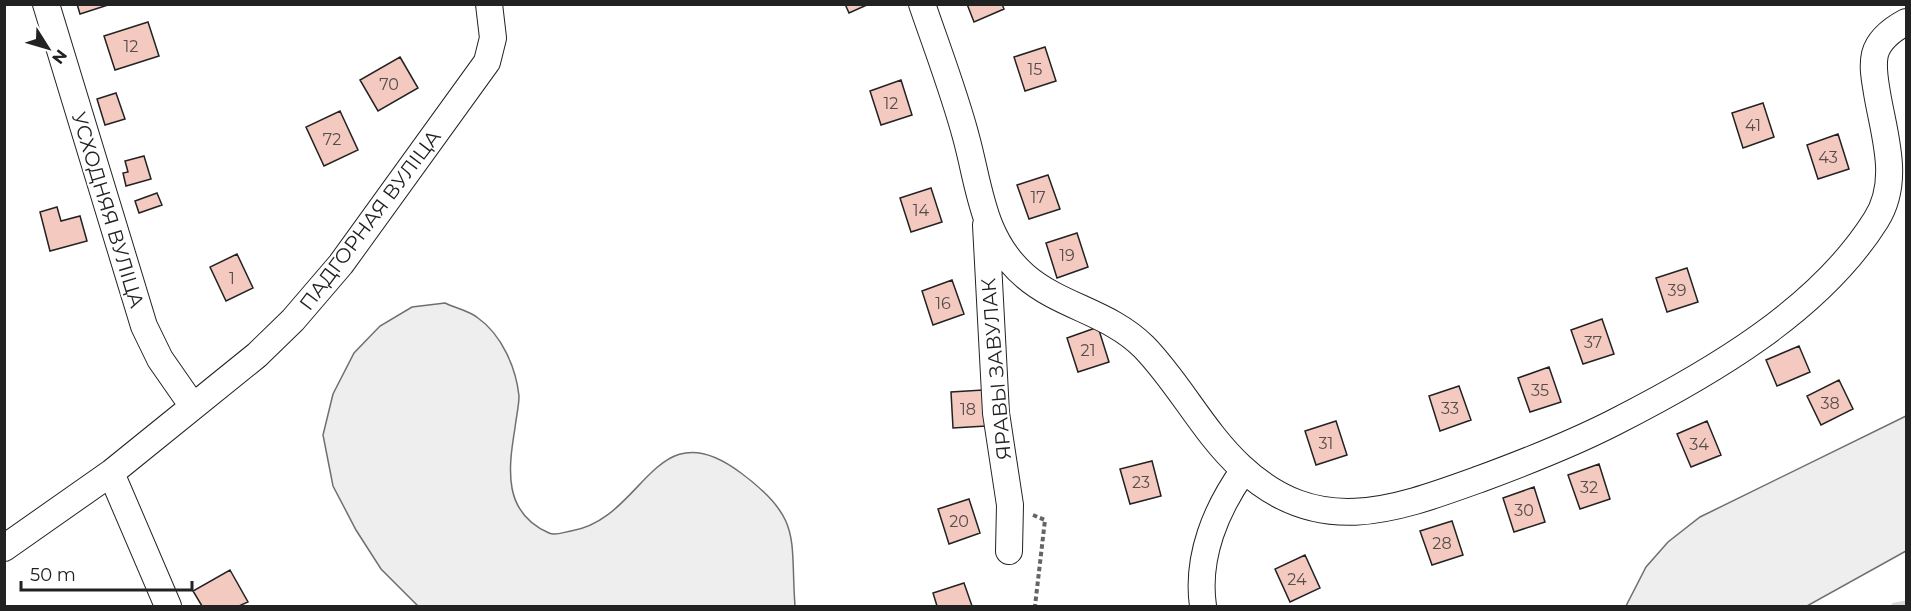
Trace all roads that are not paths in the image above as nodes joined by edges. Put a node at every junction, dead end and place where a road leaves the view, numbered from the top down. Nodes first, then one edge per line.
1 (46, 4) edge
2 (489, 4) edge
3 (922, 4) edge
4 (1906, 22) edge
5 (986, 222) junction
6 (192, 405) junction
7 (1244, 470) junction
8 (111, 473) junction
9 (4, 549) edge
10 (1009, 552) dead end
11 (168, 606) edge
12 (1203, 606) edge

1 - 6 street, УСХОДНЯЯ ВУЛІЦА
2 - 6 street, ПАДГОРНАЯ ВУЛІЦА
3 - 5 street
4 - 7 street
5 - 7 street
5 - 10 street, ЯРАВЫ ЗАВУЛАК
6 - 8 street, ПАДГОРНАЯ ВУЛІЦА
7 - 12 street
8 - 9 street, ПАДГОРНАЯ ВУЛІЦА
8 - 11 street

